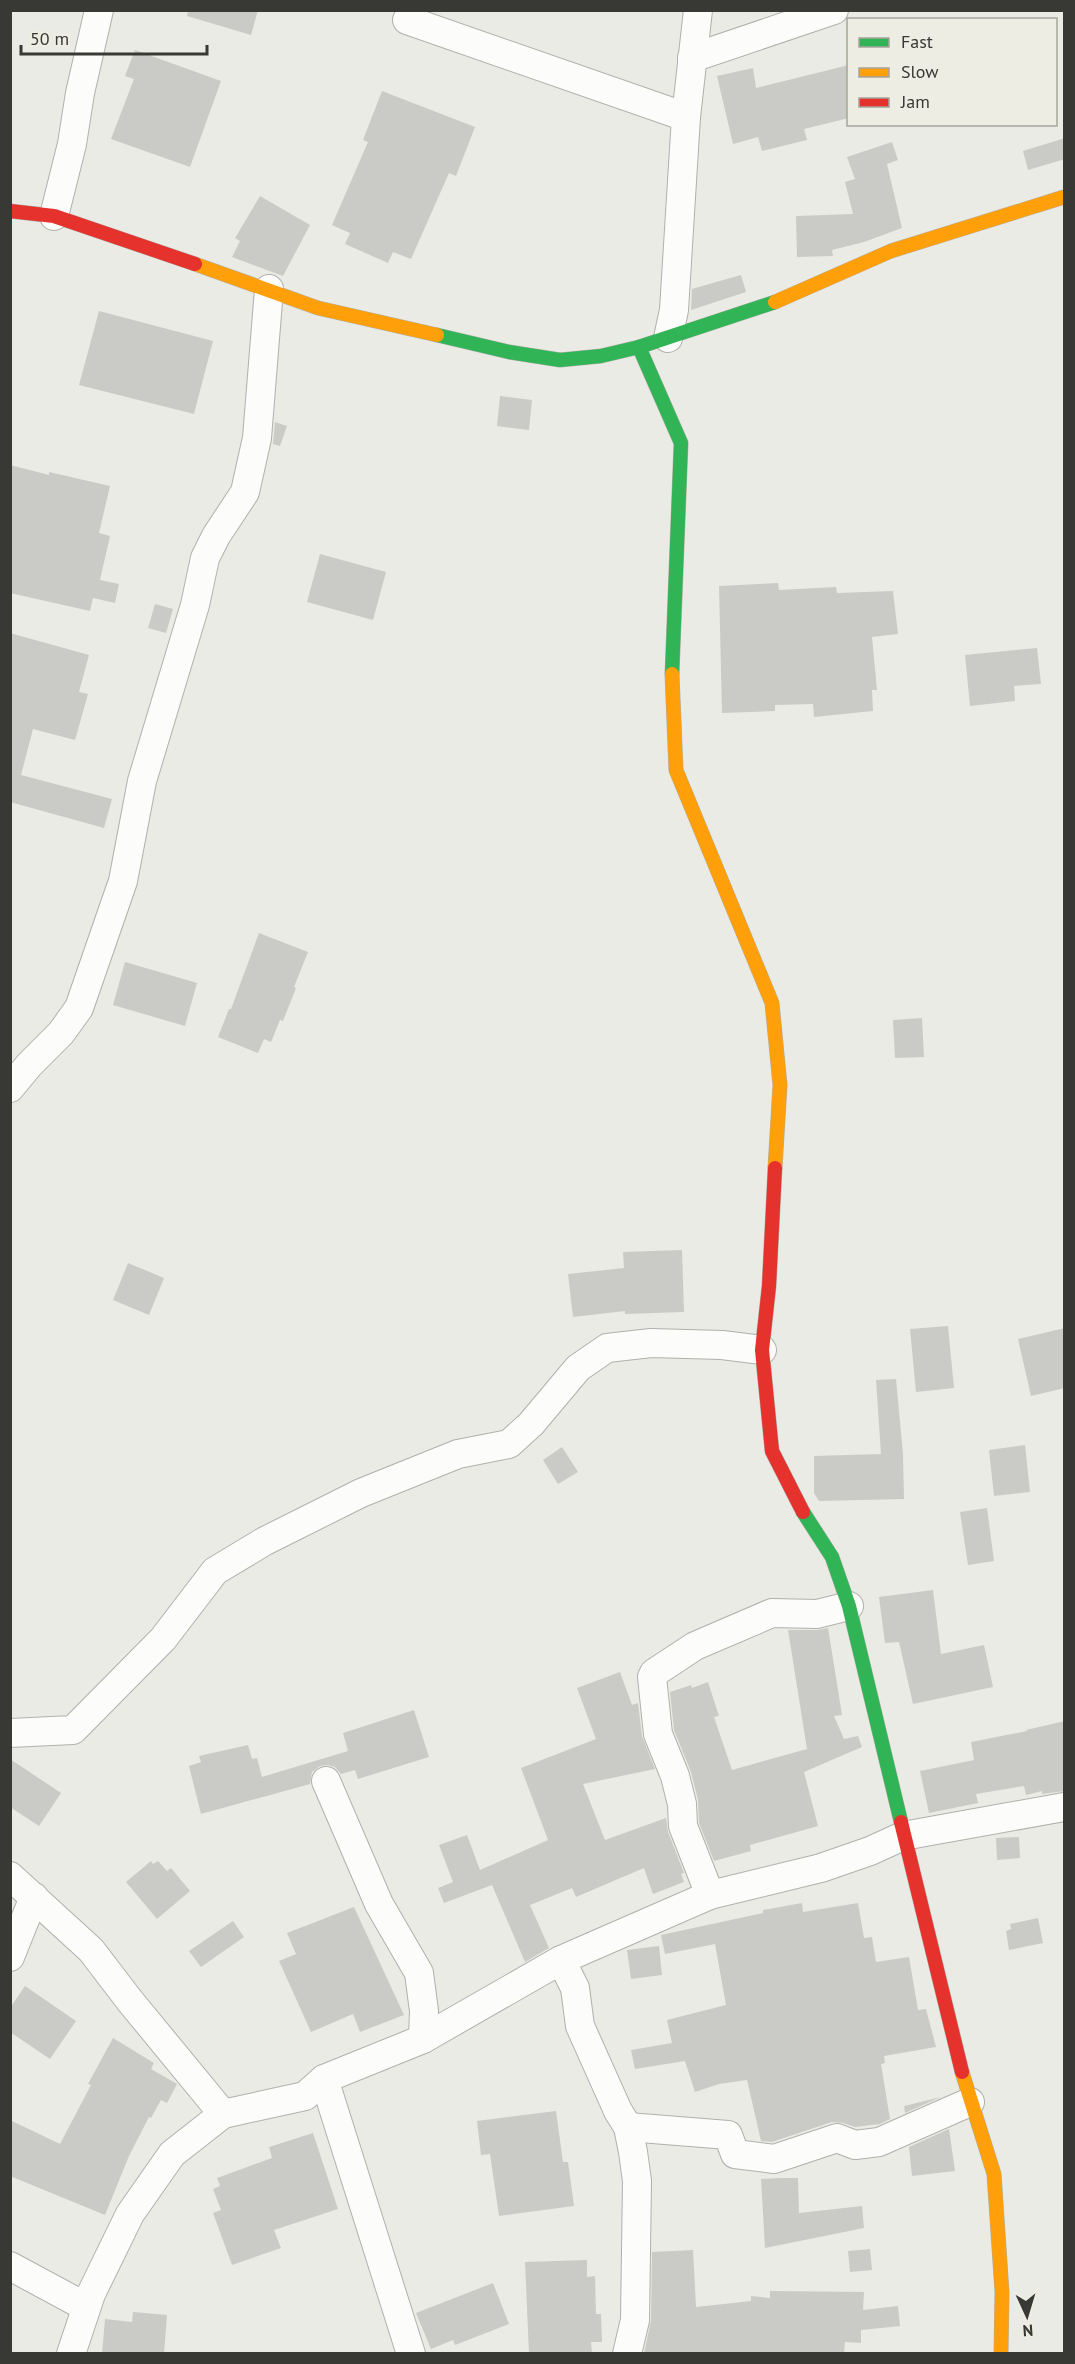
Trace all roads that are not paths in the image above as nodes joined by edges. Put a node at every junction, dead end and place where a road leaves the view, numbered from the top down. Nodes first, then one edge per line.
1 (99, 10) edge
2 (698, 10) edge
3 (834, 10) edge
4 (407, 20) dead end
5 (692, 58) junction
6 (686, 117) junction
7 (1065, 197) edge
8 (10, 211) edge
9 (54, 216) junction
10 (269, 289) junction
11 (668, 338) junction
12 (639, 347) junction
13 (10, 1088) edge
14 (762, 1350) junction
15 (849, 1606) junction
16 (10, 1734) edge
17 (326, 1781) dead end
18 (1065, 1807) edge
19 (903, 1836) junction
20 (10, 1876) edge
21 (710, 1895) junction
22 (34, 1897) junction
23 (10, 1957) edge
24 (561, 1960) junction
25 (423, 2040) junction
26 (324, 2079) junction
27 (969, 2102) junction
28 (224, 2114) junction
29 (628, 2127) junction
30 (10, 2266) edge
31 (86, 2307) junction
32 (71, 2354) edge
33 (411, 2354) edge
34 (627, 2354) edge
35 (1001, 2354) edge

1 - 9 street
2 - 5 street
3 - 5 street
4 - 6 street
5 - 6 street
6 - 11 street
7 - 11 street
8 - 9 street
9 - 10 street
10 - 12 street
10 - 13 street
11 - 12 street
12 - 14 street
14 - 15 street
14 - 16 street
15 - 19 street
15 - 21 street
17 - 25 street
18 - 19 street
19 - 21 street
19 - 27 street
20 - 22 street
21 - 24 street
22 - 23 street
22 - 28 street
24 - 25 street
24 - 29 street
25 - 26 street
26 - 28 street
26 - 33 street
27 - 29 street
27 - 35 street
28 - 31 street
29 - 34 street
30 - 31 street
31 - 32 street

